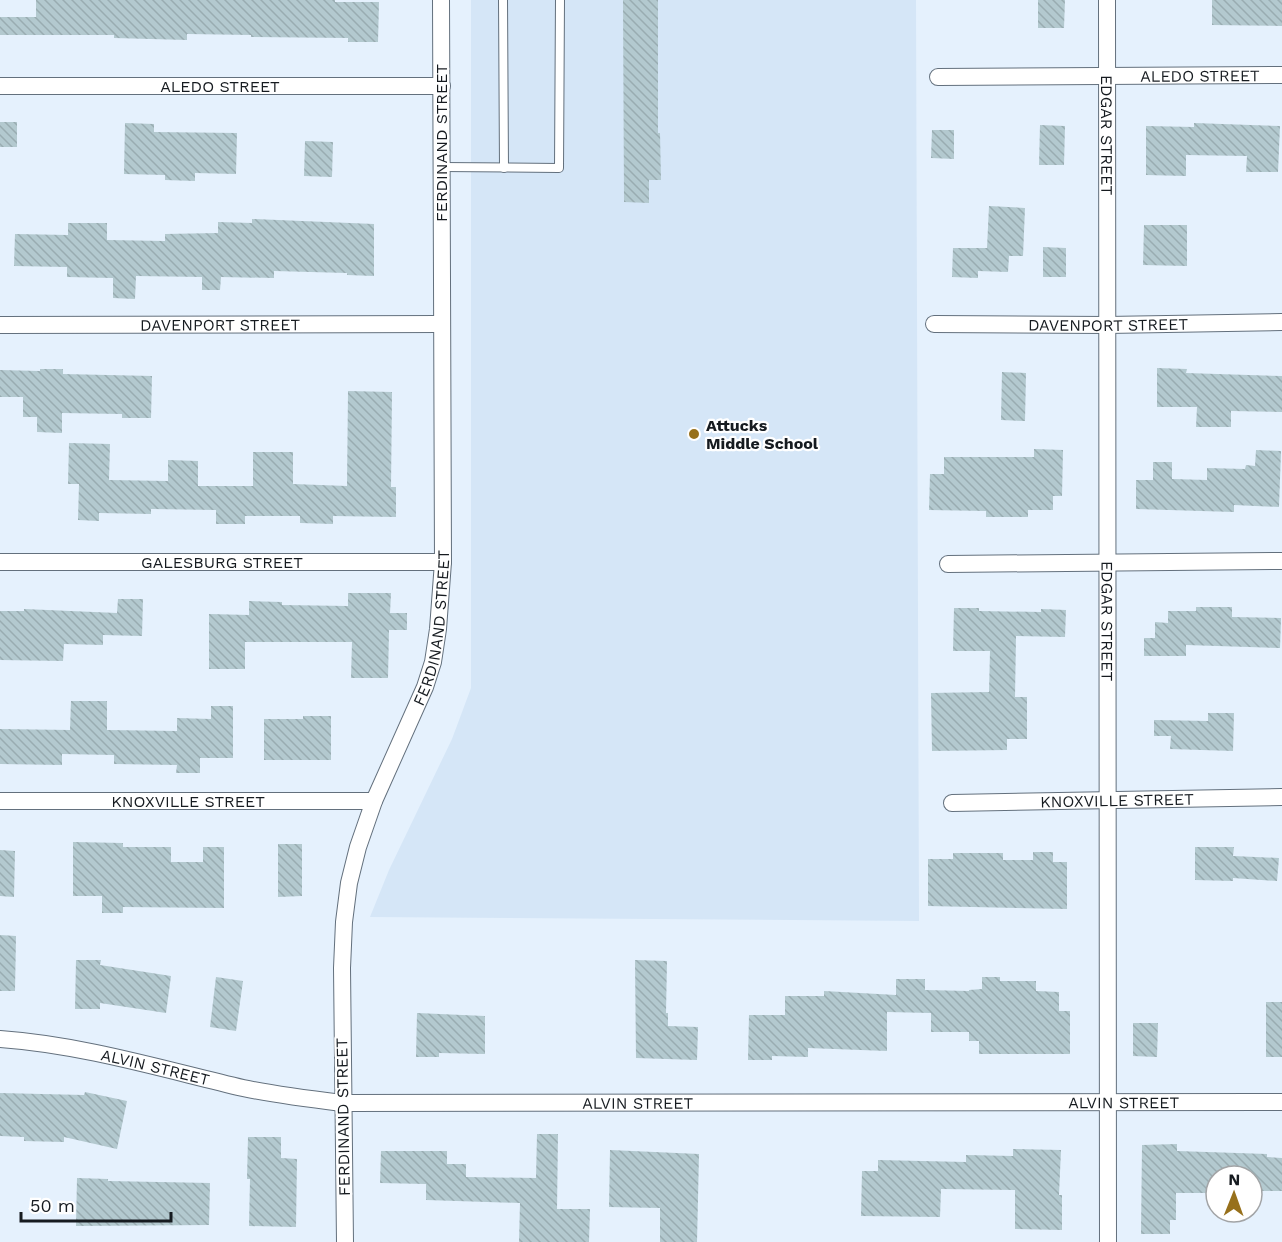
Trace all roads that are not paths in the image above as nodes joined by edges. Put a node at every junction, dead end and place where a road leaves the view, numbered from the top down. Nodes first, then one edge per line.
1 (441, 0) edge
2 (503, 0) edge
3 (560, 0) edge
4 (1107, 0) edge
5 (1107, 75) junction
6 (1282, 75) edge
7 (938, 77) dead end
8 (0, 86) edge
9 (442, 86) junction
10 (442, 168) junction
11 (504, 168) junction
12 (1282, 322) edge
13 (441, 324) junction
14 (934, 324) dead end
15 (0, 325) edge
16 (1107, 325) junction
17 (1282, 561) edge
18 (0, 562) edge
19 (443, 562) junction
20 (948, 564) dead end
21 (1108, 564) junction
22 (1282, 797) edge
23 (1107, 800) junction
24 (0, 801) edge
25 (374, 801) junction
26 (952, 803) dead end
27 (0, 1039) edge
28 (1109, 1102) junction
29 (1282, 1102) edge
30 (342, 1103) junction
31 (345, 1242) edge
32 (1108, 1242) edge

1 - 9 street, FERDINAND STREET
2 - 11 lane
3 - 11 lane
4 - 5 street, EDGAR STREET
5 - 6 street, ALEDO STREET
5 - 7 street, ALEDO STREET
5 - 16 street, EDGAR STREET
8 - 9 street, ALEDO STREET
9 - 10 street, FERDINAND STREET
10 - 11 lane
10 - 13 street, FERDINAND STREET
12 - 16 street, DAVENPORT STREET
13 - 15 street, DAVENPORT STREET
13 - 19 street, FERDINAND STREET
14 - 16 street, DAVENPORT STREET
16 - 21 street, EDGAR STREET
17 - 21 street
18 - 19 street, GALESBURG STREET
19 - 25 street, FERDINAND STREET
20 - 21 street
21 - 23 street, EDGAR STREET
22 - 23 street, KNOXVILLE STREET
23 - 26 street, KNOXVILLE STREET
23 - 28 street, EDGAR STREET
24 - 25 street, KNOXVILLE STREET
25 - 30 street, FERDINAND STREET
27 - 30 street, ALVIN STREET
28 - 29 street, ALVIN STREET
28 - 30 street, ALVIN STREET
28 - 32 street, EDGAR STREET
30 - 31 street, FERDINAND STREET

